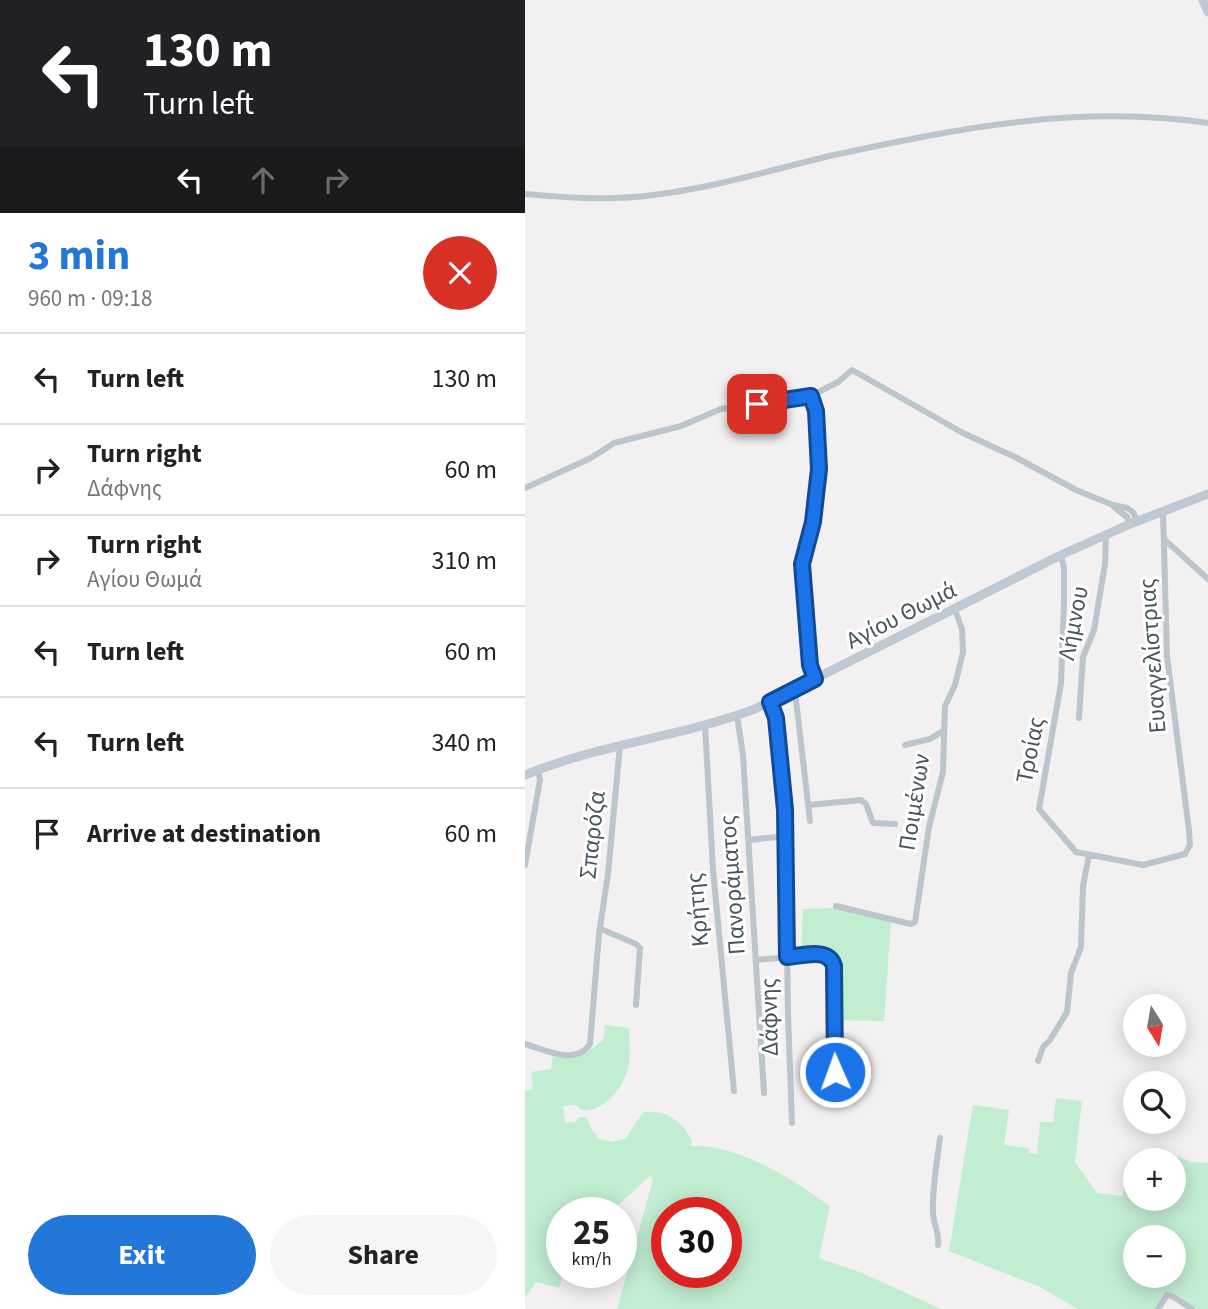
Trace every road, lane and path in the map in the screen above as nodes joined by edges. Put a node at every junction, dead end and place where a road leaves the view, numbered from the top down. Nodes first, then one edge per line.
1 (1203, 0) edge
2 (1208, 12) edge
3 (1208, 123) edge
4 (525, 194) edge
5 (811, 396) junction
6 (525, 488) edge
7 (1208, 494) edge
8 (1163, 511) junction
9 (1134, 523) junction
10 (1106, 535) junction
11 (1165, 540) junction
12 (1061, 555) junction
13 (1208, 579) edge
14 (955, 610) junction
15 (815, 679) junction
16 (792, 691) junction
17 (770, 702) junction
18 (737, 716) junction
19 (1079, 718) dead end
20 (705, 725) junction
21 (943, 731) junction
22 (620, 745) junction
23 (905, 745) dead end
24 (537, 770) junction
25 (525, 775) edge
26 (1185, 797) joint
27 (809, 805) junction
28 (810, 821) dead end
29 (895, 824) dead end
30 (786, 835) junction
31 (749, 840) junction
32 (1089, 855) junction
33 (525, 865) edge
34 (836, 906) dead end
35 (601, 929) junction
36 (787, 957) junction
37 (757, 960) junction
38 (636, 1006) dead end
39 (525, 1044) edge
40 (1038, 1061) dead end
41 (734, 1091) dead end
42 (764, 1093) dead end
43 (835, 1095) dead end
44 (792, 1123) dead end
45 (940, 1138) dead end
46 (938, 1245) dead end
47 (1158, 1309) edge
48 (1192, 1309) edge

1 - 2 main road
3 - 4 street
5 - 6 street
5 - 9 street
5 - 15 street
7 - 8 main road, Αγίου Θωμά
8 - 9 main road, Αγίου Θωμά
8 - 11 street, Ευαγγελίστριας
9 - 10 main road, Αγίου Θωμά
10 - 12 main road, Αγίου Θωμά
10 - 19 street, Λήμνου
11 - 13 street
11 - 26 street, Ευαγγελίστριας
12 - 14 main road, Αγίου Θωμά
12 - 32 street, Τροίας
14 - 15 main road, Αγίου Θωμά
14 - 21 street, Ποιμένων
15 - 16 main road, Αγίου Θωμά
16 - 17 main road, Αγίου Θωμά
16 - 27 street
17 - 18 main road, Αγίου Θωμά
17 - 30 street, Δάφνης
18 - 20 main road, Αγίου Θωμά
18 - 31 street, Πανοράματος
20 - 22 main road, Αγίου Θωμά
20 - 41 street, Κρήτης
21 - 23 street
21 - 34 street, Ποιμένων
22 - 24 main road, Αγίου Θωμά
22 - 35 street, Σπαρόζα
24 - 25 main road, Αγίου Θωμά
24 - 33 street
26 - 32 street, Τροίας
27 - 28 street
27 - 29 street
30 - 31 street
30 - 36 street, Δάφνης
31 - 37 street, Πανοράματος
32 - 40 street
35 - 38 street
35 - 39 street, Σπαρόζα
36 - 37 street
36 - 43 street
36 - 44 street, Δάφνης
37 - 42 street, Πανοράματος
45 - 46 street
47 - 48 street

